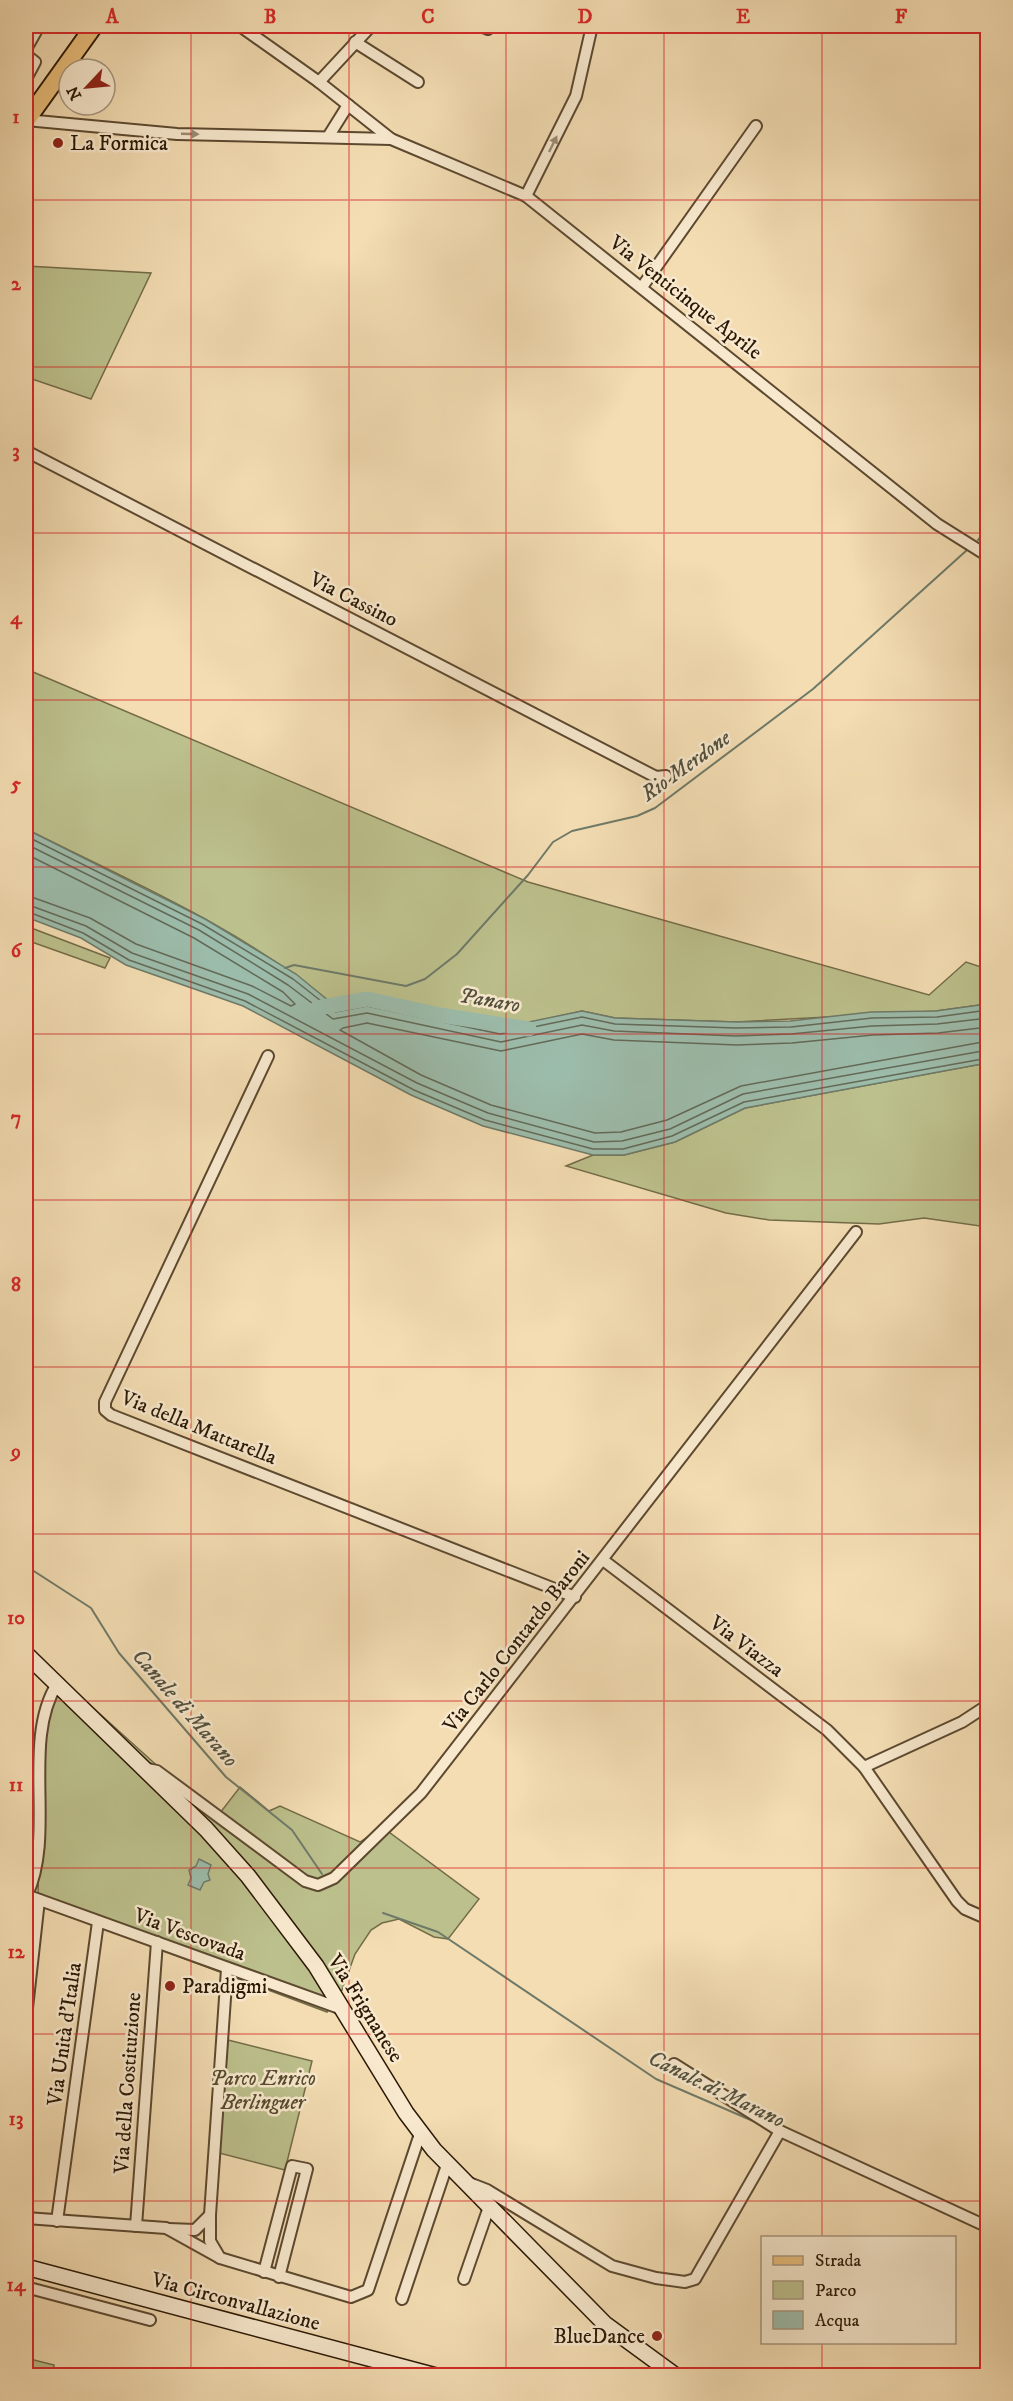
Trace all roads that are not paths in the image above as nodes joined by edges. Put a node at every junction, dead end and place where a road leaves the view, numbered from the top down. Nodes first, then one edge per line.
1 (39, 26) edge
2 (94, 26) edge
3 (240, 26) edge
4 (371, 26) edge
5 (592, 26) edge
6 (355, 42) junction
7 (26, 49) edge
8 (26, 56) edge
9 (26, 79) edge
10 (319, 82) junction
11 (418, 82) dead end
12 (348, 105) junction
13 (26, 120) edge
14 (756, 126) dead end
15 (328, 137) junction
16 (391, 139) junction
17 (526, 196) junction
18 (642, 287) junction
19 (26, 451) edge
20 (987, 556) edge
21 (666, 776) dead end
22 (268, 1056) dead end
23 (856, 1232) dead end
24 (603, 1560) junction
25 (574, 1597) junction
26 (26, 1654) edge
27 (57, 1684) junction
28 (987, 1705) edge
29 (864, 1767) junction
30 (142, 1768) junction
31 (26, 1895) edge
32 (39, 1900) junction
33 (987, 1919) edge
34 (98, 1922) junction
35 (157, 1942) junction
36 (227, 1969) junction
37 (342, 2009) junction
38 (26, 2017) edge
39 (674, 2064) dead end
40 (779, 2133) junction
41 (420, 2134) junction
42 (447, 2164) junction
43 (464, 2182) junction
44 (489, 2207) junction
45 (210, 2215) junction
46 (26, 2218) edge
47 (57, 2222) junction
48 (136, 2226) junction
49 (987, 2227) edge
50 (166, 2229) junction
51 (220, 2258) junction
52 (26, 2267) edge
53 (264, 2272) junction
54 (279, 2277) junction
55 (464, 2279) dead end
56 (26, 2290) edge
57 (402, 2299) dead end
58 (150, 2320) dead end
59 (436, 2376) edge
60 (676, 2376) edge

1 - 7 street
2 - 13 main road
3 - 10 street
4 - 6 street
17 -> 5 street
6 - 10 street
6 - 11 street
8 - 9 street
10 - 12 street
12 - 15 street
12 - 16 street
13 -> 15 street, Via Venticinque Aprile
14 - 18 street
15 - 16 street, Via Venticinque Aprile
16 - 17 street, Via Venticinque Aprile
17 - 18 street, Via Venticinque Aprile
18 - 20 street, Via Venticinque Aprile
19 - 21 street, Via Cassino
22 - 25 street, Via della Mattarella
23 - 24 street, Via Carlo Contardo Baroni
24 - 25 street, Via Carlo Contardo Baroni
24 - 29 street, Via Viazza
25 - 30 street, Via Carlo Contardo Baroni
26 - 27 main road, Via Frignanese
27 - 30 main road, Via Frignanese
27 - 31 street
28 - 29 street
29 - 33 street, Via Viazza
30 - 37 main road, Via Frignanese
31 - 32 street, Via Vescovada
32 - 34 street, Via Vescovada
32 - 38 street
34 - 35 street, Via Vescovada
34 - 47 street, Via Unità d'Italia
35 - 36 street, Via Vescovada
35 - 48 street, Via della Costituzione
36 - 37 street, Via Vescovada
36 - 45 street
37 - 41 main road, Via Frignanese
39 - 40 street
40 - 43 street
40 - 49 street
41 - 42 main road, Via Frignanese
41 - 54 street
42 - 43 main road, Via Frignanese
42 - 57 street
43 - 44 main road, Via Frignanese
44 - 55 street
44 - 60 main road, Via Frignanese
45 - 50 street
45 - 51 street
46 - 47 street
47 - 48 street
48 - 50 street
50 - 51 street
51 - 53 street
52 - 59 main road, Via Circonvallazione
53 - 54 street
53 - 54 street
56 - 58 street

